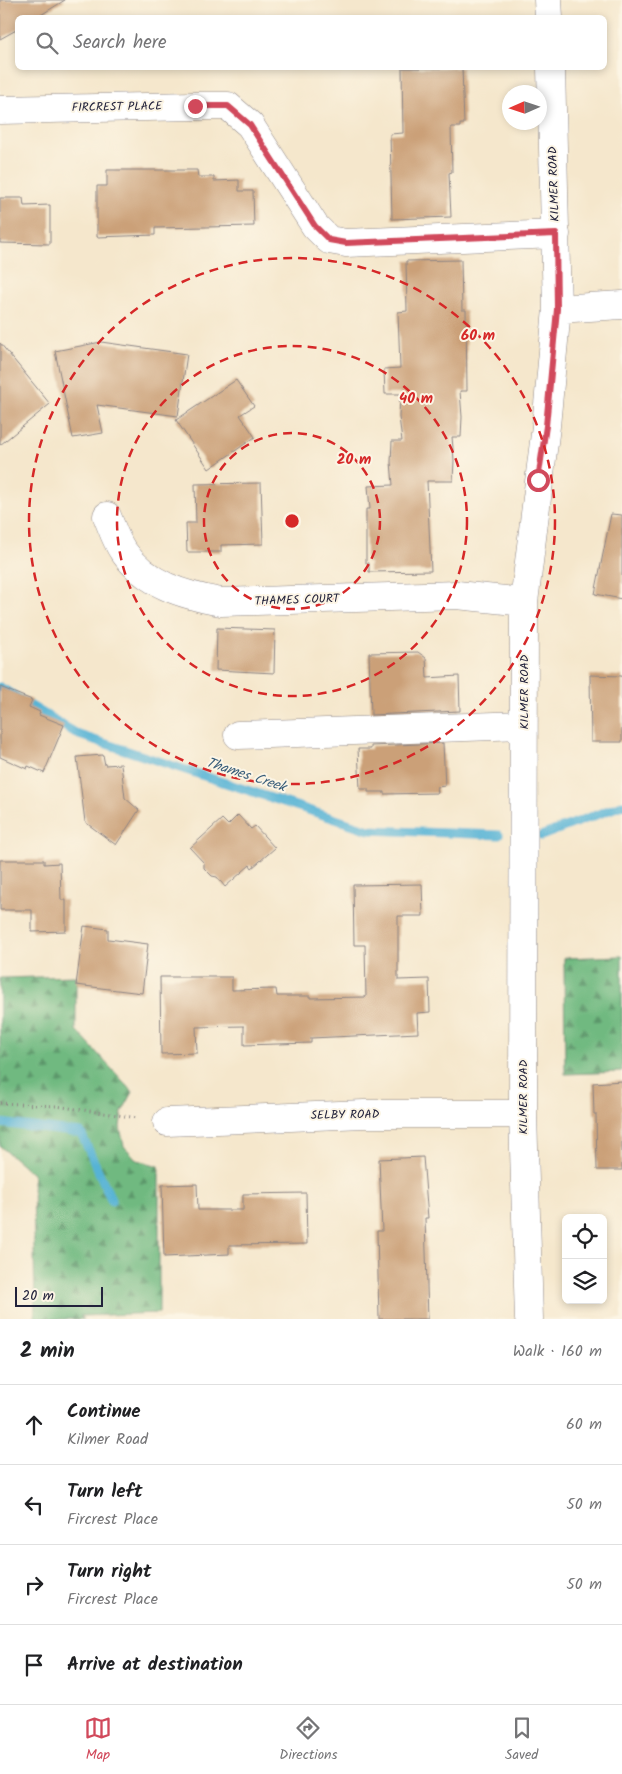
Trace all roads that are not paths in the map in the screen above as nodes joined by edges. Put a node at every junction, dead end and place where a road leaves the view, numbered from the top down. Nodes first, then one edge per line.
1 (548, 0) edge
2 (549, 15) edge
3 (550, 70) edge
4 (0, 110) edge
5 (556, 234) junction
6 (622, 305) edge
7 (557, 309) junction
8 (107, 516) dead end
9 (524, 602) junction
10 (523, 725) junction
11 (238, 735) dead end
12 (523, 1114) junction
13 (167, 1122) road end
14 (529, 1319) edge

1 - 2 street
3 - 5 street, KILMER ROAD
4 - 5 street, FIRCREST PLACE
5 - 7 street, KILMER ROAD
6 - 7 street
7 - 9 street, KILMER ROAD
8 - 9 street, THAMES COURT
9 - 10 street, KILMER ROAD
10 - 11 street
10 - 12 street, KILMER ROAD
12 - 13 street, SELBY ROAD
12 - 14 street, KILMER ROAD

